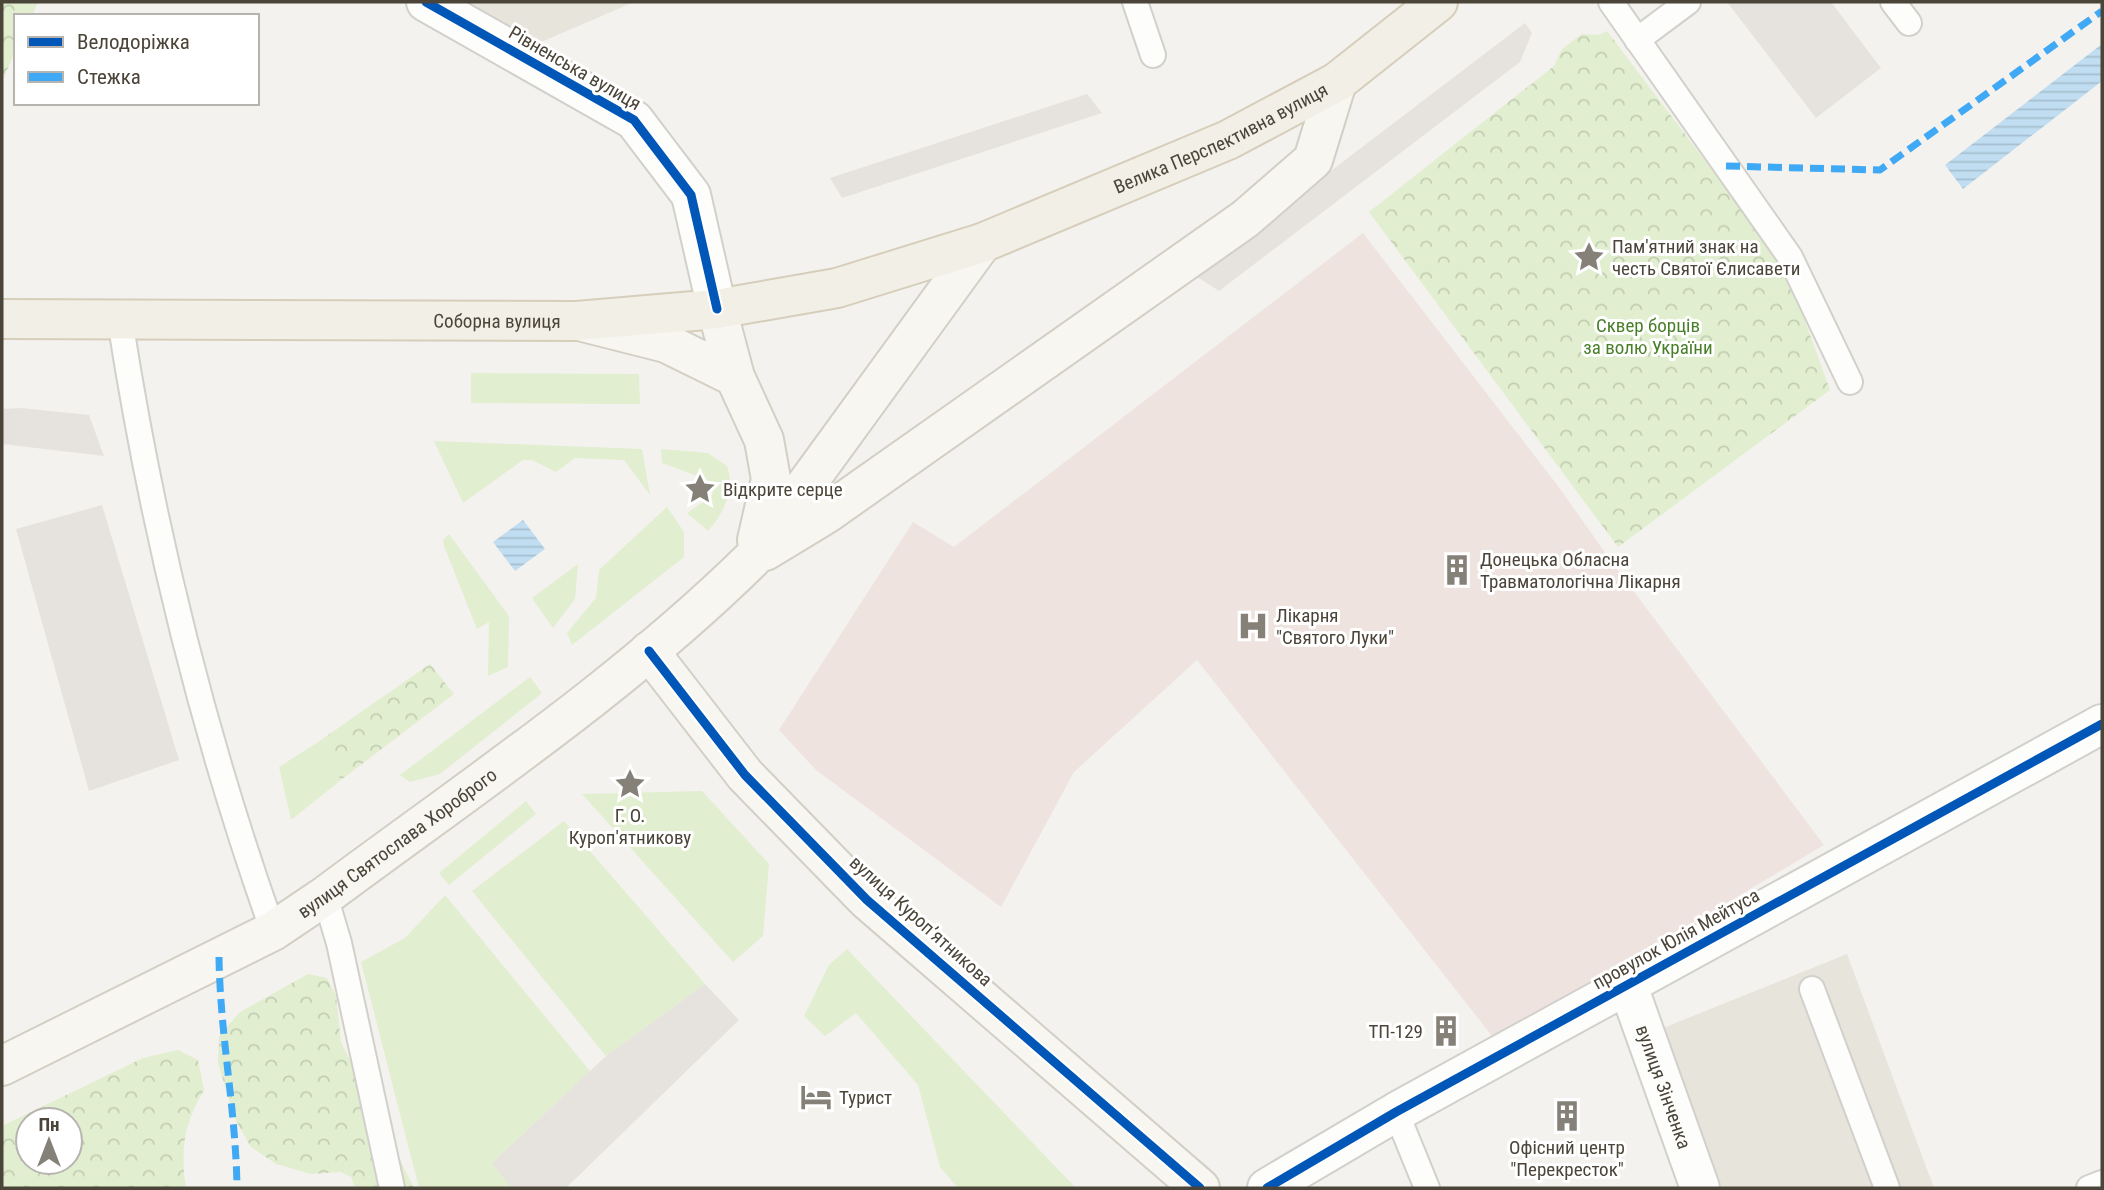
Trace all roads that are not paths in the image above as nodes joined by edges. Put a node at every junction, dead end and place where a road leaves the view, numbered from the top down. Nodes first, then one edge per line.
1 (426, 2) edge
2 (1135, 2) edge
3 (1438, 2) edge
4 (1611, 2) edge
5 (1688, 2) edge
6 (1893, 2) edge
7 (1909, 23) dead end
8 (1637, 40) junction
9 (1153, 55) dead end
10 (1337, 82) junction
11 (982, 243) junction
12 (717, 309) junction
13 (2, 318) edge
14 (120, 320) junction
15 (578, 321) junction
16 (735, 377) junction
17 (1850, 382) dead end
18 (752, 559) junction
19 (649, 651) junction
20 (2102, 724) edge
21 (325, 896) junction
22 (272, 931) junction
23 (1628, 986) junction
24 (1812, 989) dead end
25 (2, 1066) edge
26 (1396, 1112) junction
27 (2102, 1183) edge
28 (392, 1188) edge
29 (1200, 1188) edge
30 (1268, 1188) edge
31 (1427, 1188) edge
32 (1700, 1188) edge
33 (1887, 1188) edge
34 (2089, 1188) edge

1 - 12 street, Рівненська вулиця
2 - 9 lane
3 - 10 main road, Велика Перспективна вулиця
4 - 8 lane
5 - 8 lane
6 - 7 lane
8 - 17 lane
10 - 11 main road, Велика Перспективна вулиця
10 - 18 main road
11 - 12 main road, Соборна вулиця
11 - 18 main road
12 - 15 main road, Соборна вулиця
12 - 16 main road
13 - 14 main road, Соборна вулиця
14 - 15 main road, Соборна вулиця
14 - 22 lane
15 - 16 main road
16 - 18 main road
18 - 19 main road, вулиця Святослава Хороброго
19 - 21 main road, вулиця Святослава Хороброго
19 - 29 main road, вулиця Куропʼятникова
20 - 23 street, провулок Юлія Мейтуса
21 - 22 main road, вулиця Святослава Хороброго
21 - 28 lane
22 - 25 main road, вулиця Святослава Хороброго
23 - 26 street, провулок Юлія Мейтуса
23 - 32 street, вулиця Зінченка
24 - 33 lane
26 - 30 street, провулок Юлія Мейтуса
26 - 31 lane
27 - 34 lane

